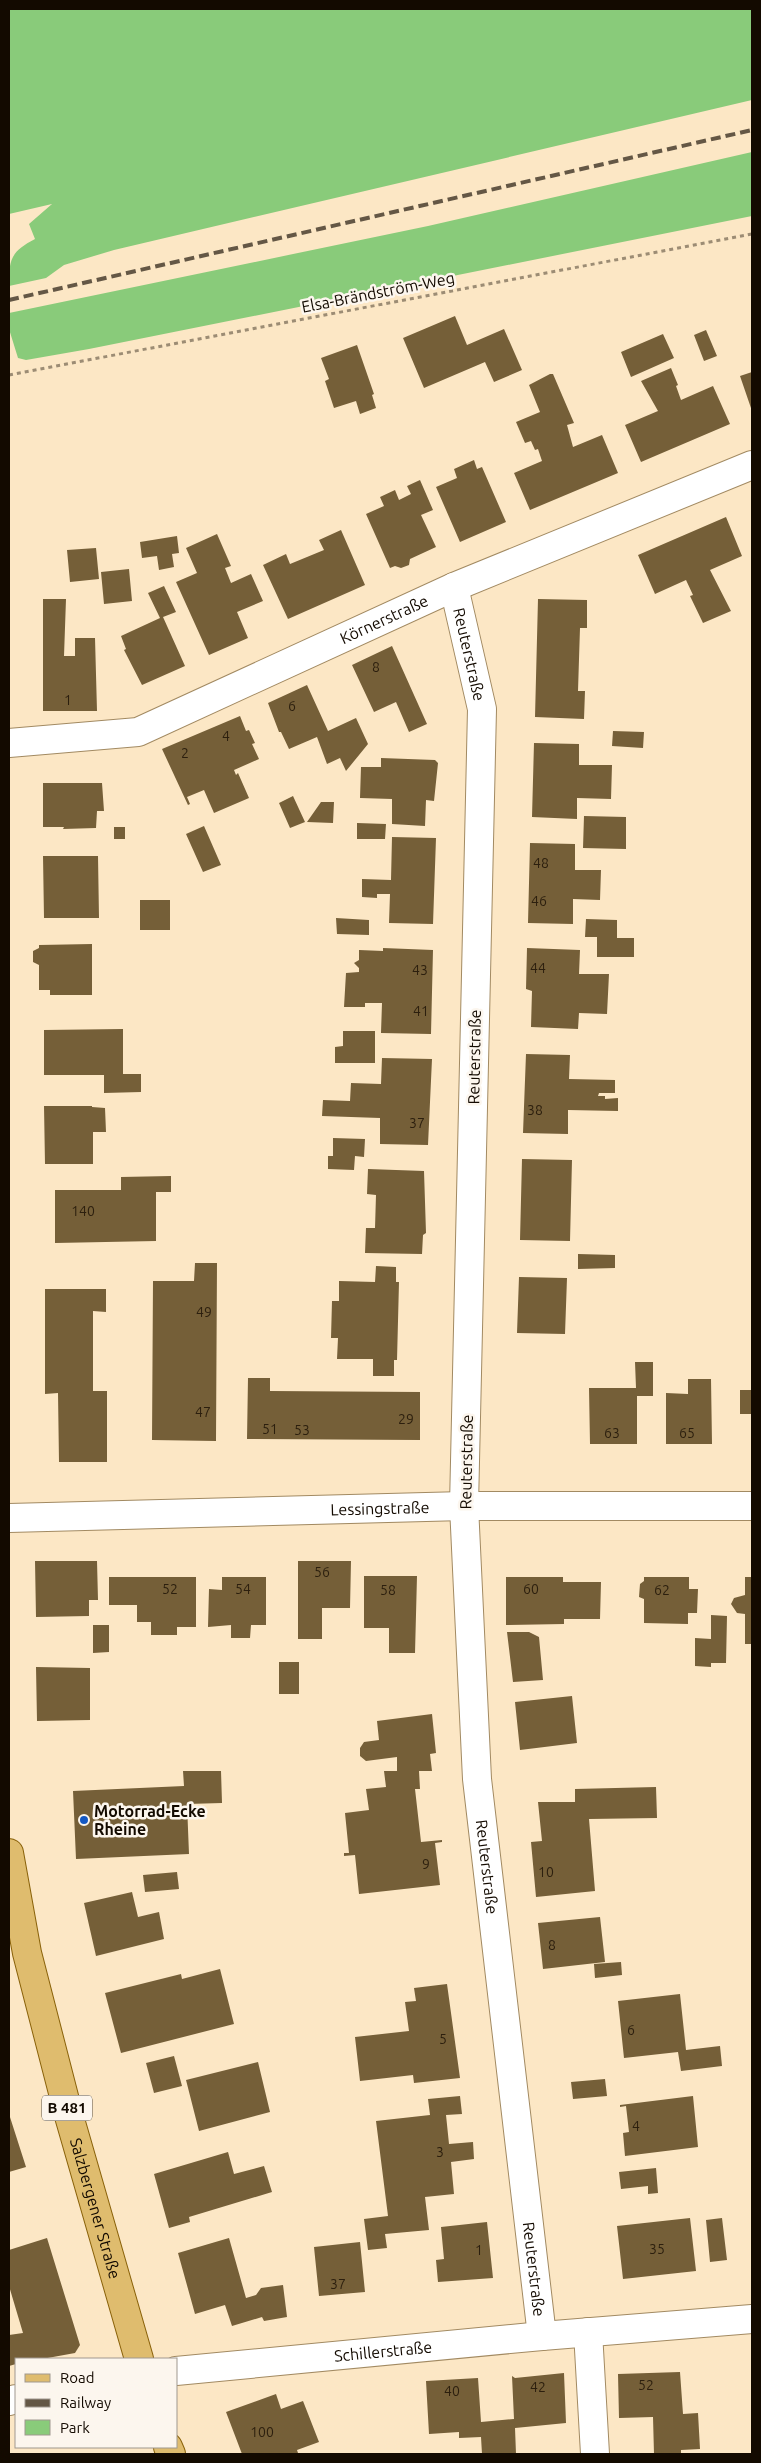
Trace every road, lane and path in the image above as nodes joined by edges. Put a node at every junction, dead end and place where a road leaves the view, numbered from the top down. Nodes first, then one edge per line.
1 (752, 234) edge
2 (9, 375) edge
3 (752, 465) edge
4 (454, 587) junction
5 (9, 744) edge
6 (464, 1506) junction
7 (752, 1506) edge
8 (9, 1518) edge
9 (9, 1853) edge
10 (752, 2319) edge
11 (588, 2332) junction
12 (542, 2336) junction
13 (139, 2358) edge
14 (178, 2371) edge
15 (595, 2454) edge

1 - 2 path, Elsa-Brändström-Weg
3 - 4 street, Körnerstraße
4 - 5 street, Körnerstraße
4 - 6 street, Reuterstraße
6 - 7 street, Lessingstraße
6 - 8 street, Lessingstraße
6 - 12 street, Reuterstraße
9 - 13 main road, Salzbergener Straße / B 481
10 - 11 street, Schillerstraße
11 - 12 street, Schillerstraße
11 - 15 street
12 - 14 street, Schillerstraße

